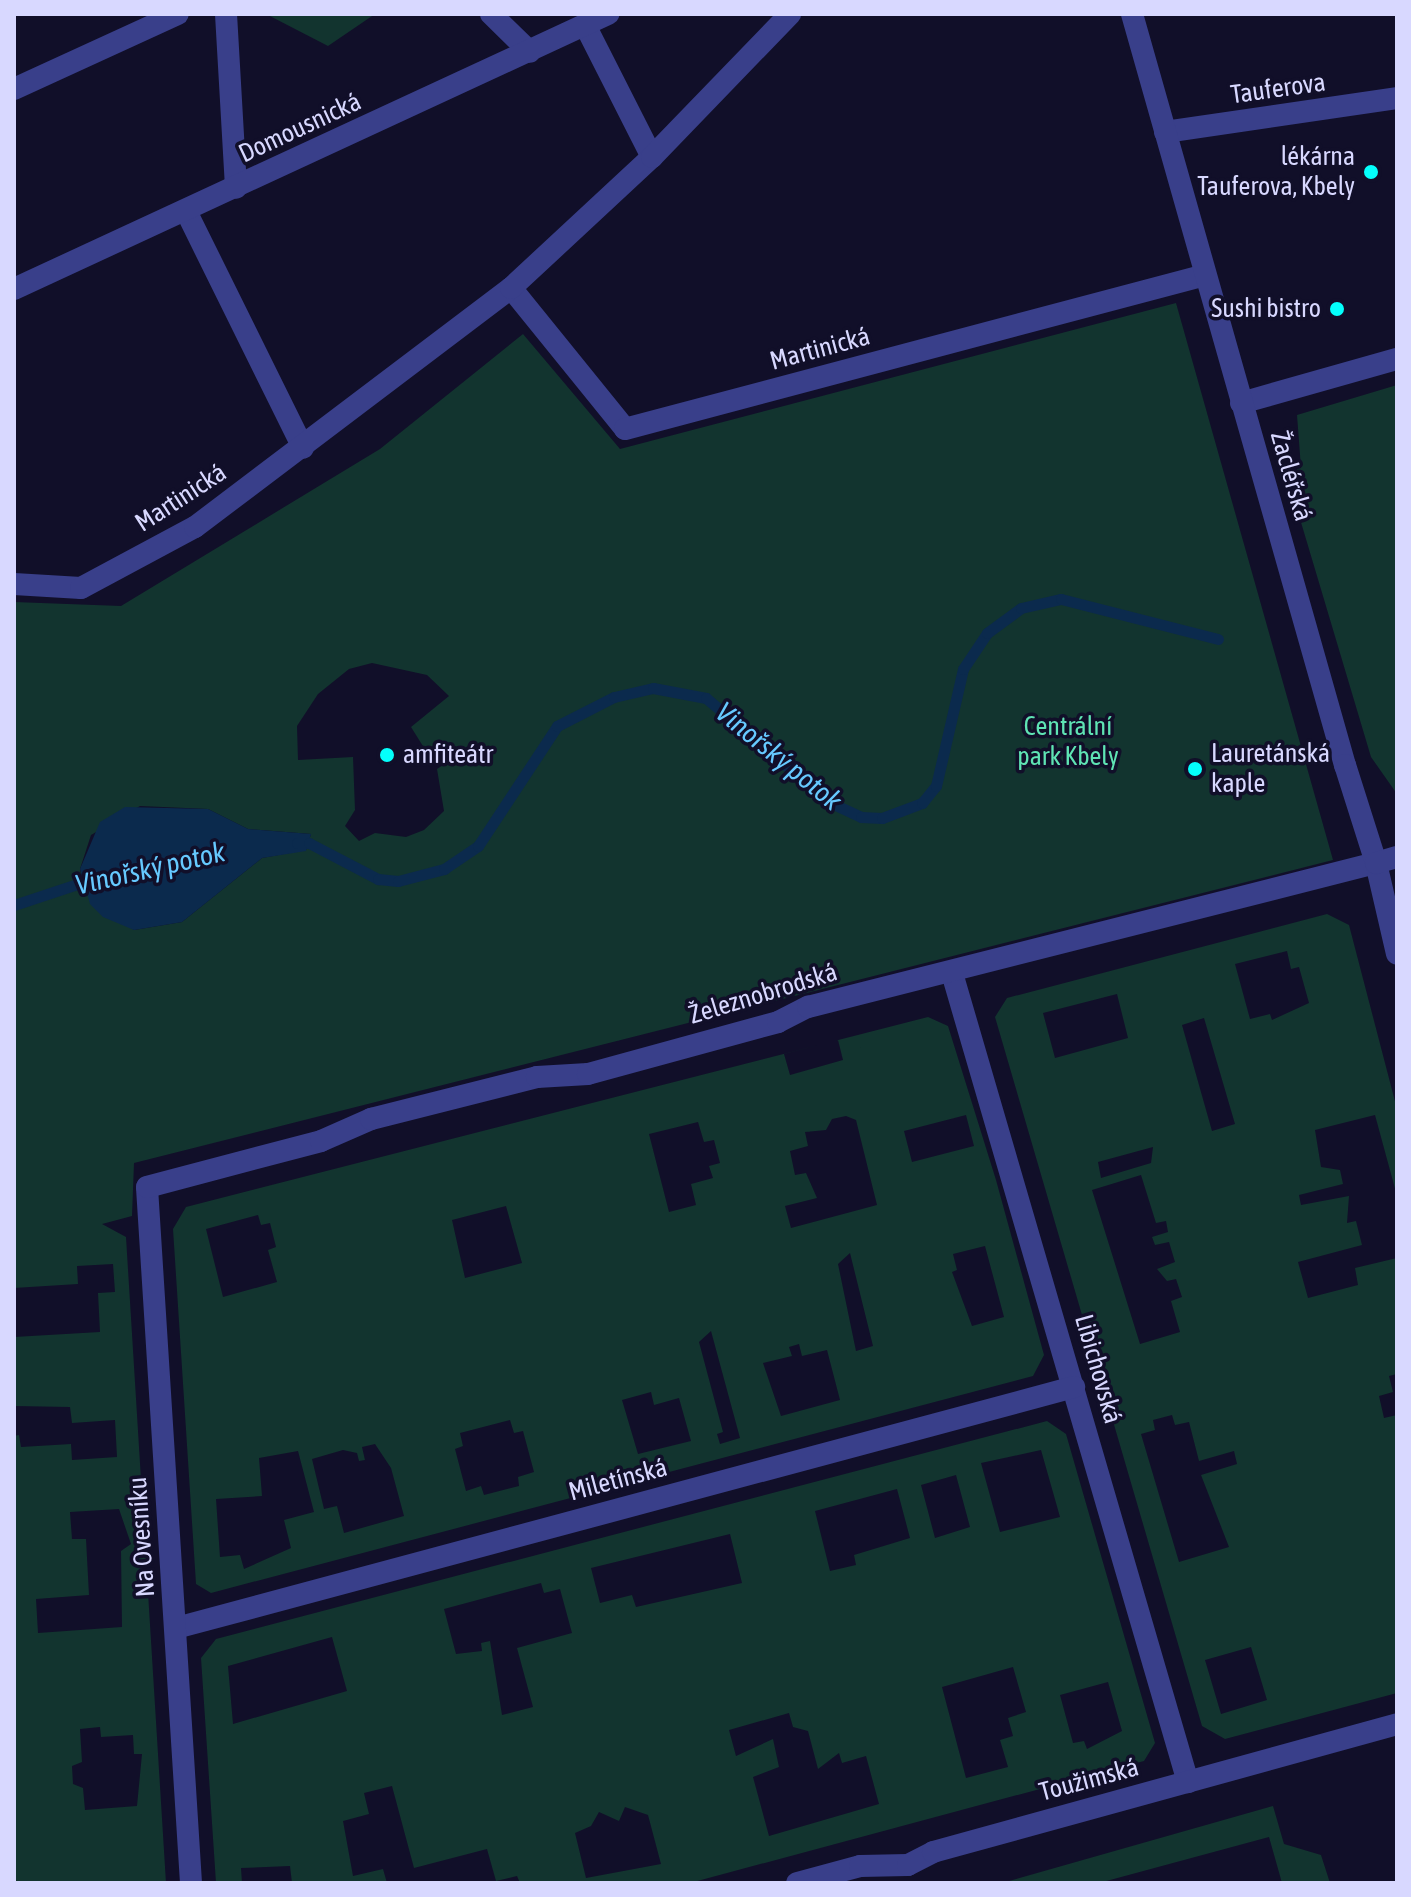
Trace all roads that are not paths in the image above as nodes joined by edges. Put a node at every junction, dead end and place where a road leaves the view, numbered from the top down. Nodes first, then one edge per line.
1 (178, 14) edge
2 (226, 14) edge
3 (491, 14) edge
4 (608, 14) edge
5 (790, 14) edge
6 (1132, 14) edge
7 (585, 25) junction
8 (530, 52) junction
9 (14, 89) edge
10 (1397, 98) edge
11 (1165, 132) junction
12 (652, 157) junction
13 (236, 188) junction
14 (186, 211) junction
15 (1205, 275) junction
16 (511, 288) junction
17 (14, 289) edge
18 (1397, 359) edge
19 (1241, 403) junction
20 (303, 448) junction
21 (14, 584) edge
22 (1387, 860) edge
23 (1397, 954) edge
24 (952, 973) junction
25 (147, 1187) joint
26 (1074, 1387) junction
27 (176, 1628) junction
28 (1397, 1724) edge
29 (1188, 1782) junction
30 (905, 1874) edge
31 (191, 1883) edge
32 (797, 1883) edge

1 - 9 street
2 - 13 street
3 - 8 street
4 - 7 street, Domousnická
5 - 12 street, Martinická
6 - 11 street, Žacléřská
7 - 8 street, Domousnická
7 - 12 street
8 - 13 street, Domousnická
10 - 11 street, Tauferova
11 - 15 street, Žacléřská
12 - 16 street, Martinická
13 - 14 street, Domousnická
14 - 17 street, Domousnická
14 - 20 street
15 - 16 street, Martinická
15 - 19 street, Žacléřská
16 - 20 street, Martinická
18 - 19 street
19 - 22 street, Žacléřská
20 - 21 street, Martinická
22 - 23 street, Žacléřská
22 - 24 street, Železnobrodská
24 - 25 street, Železnobrodská
24 - 26 street, Libichovská
25 - 27 street, Na Ovesníku
26 - 27 street, Miletínská
26 - 29 street, Libichovská
27 - 31 street, Na Ovesníku
28 - 29 street, Toužimská
29 - 30 street, Toužimská
30 - 32 street, Toužimská

